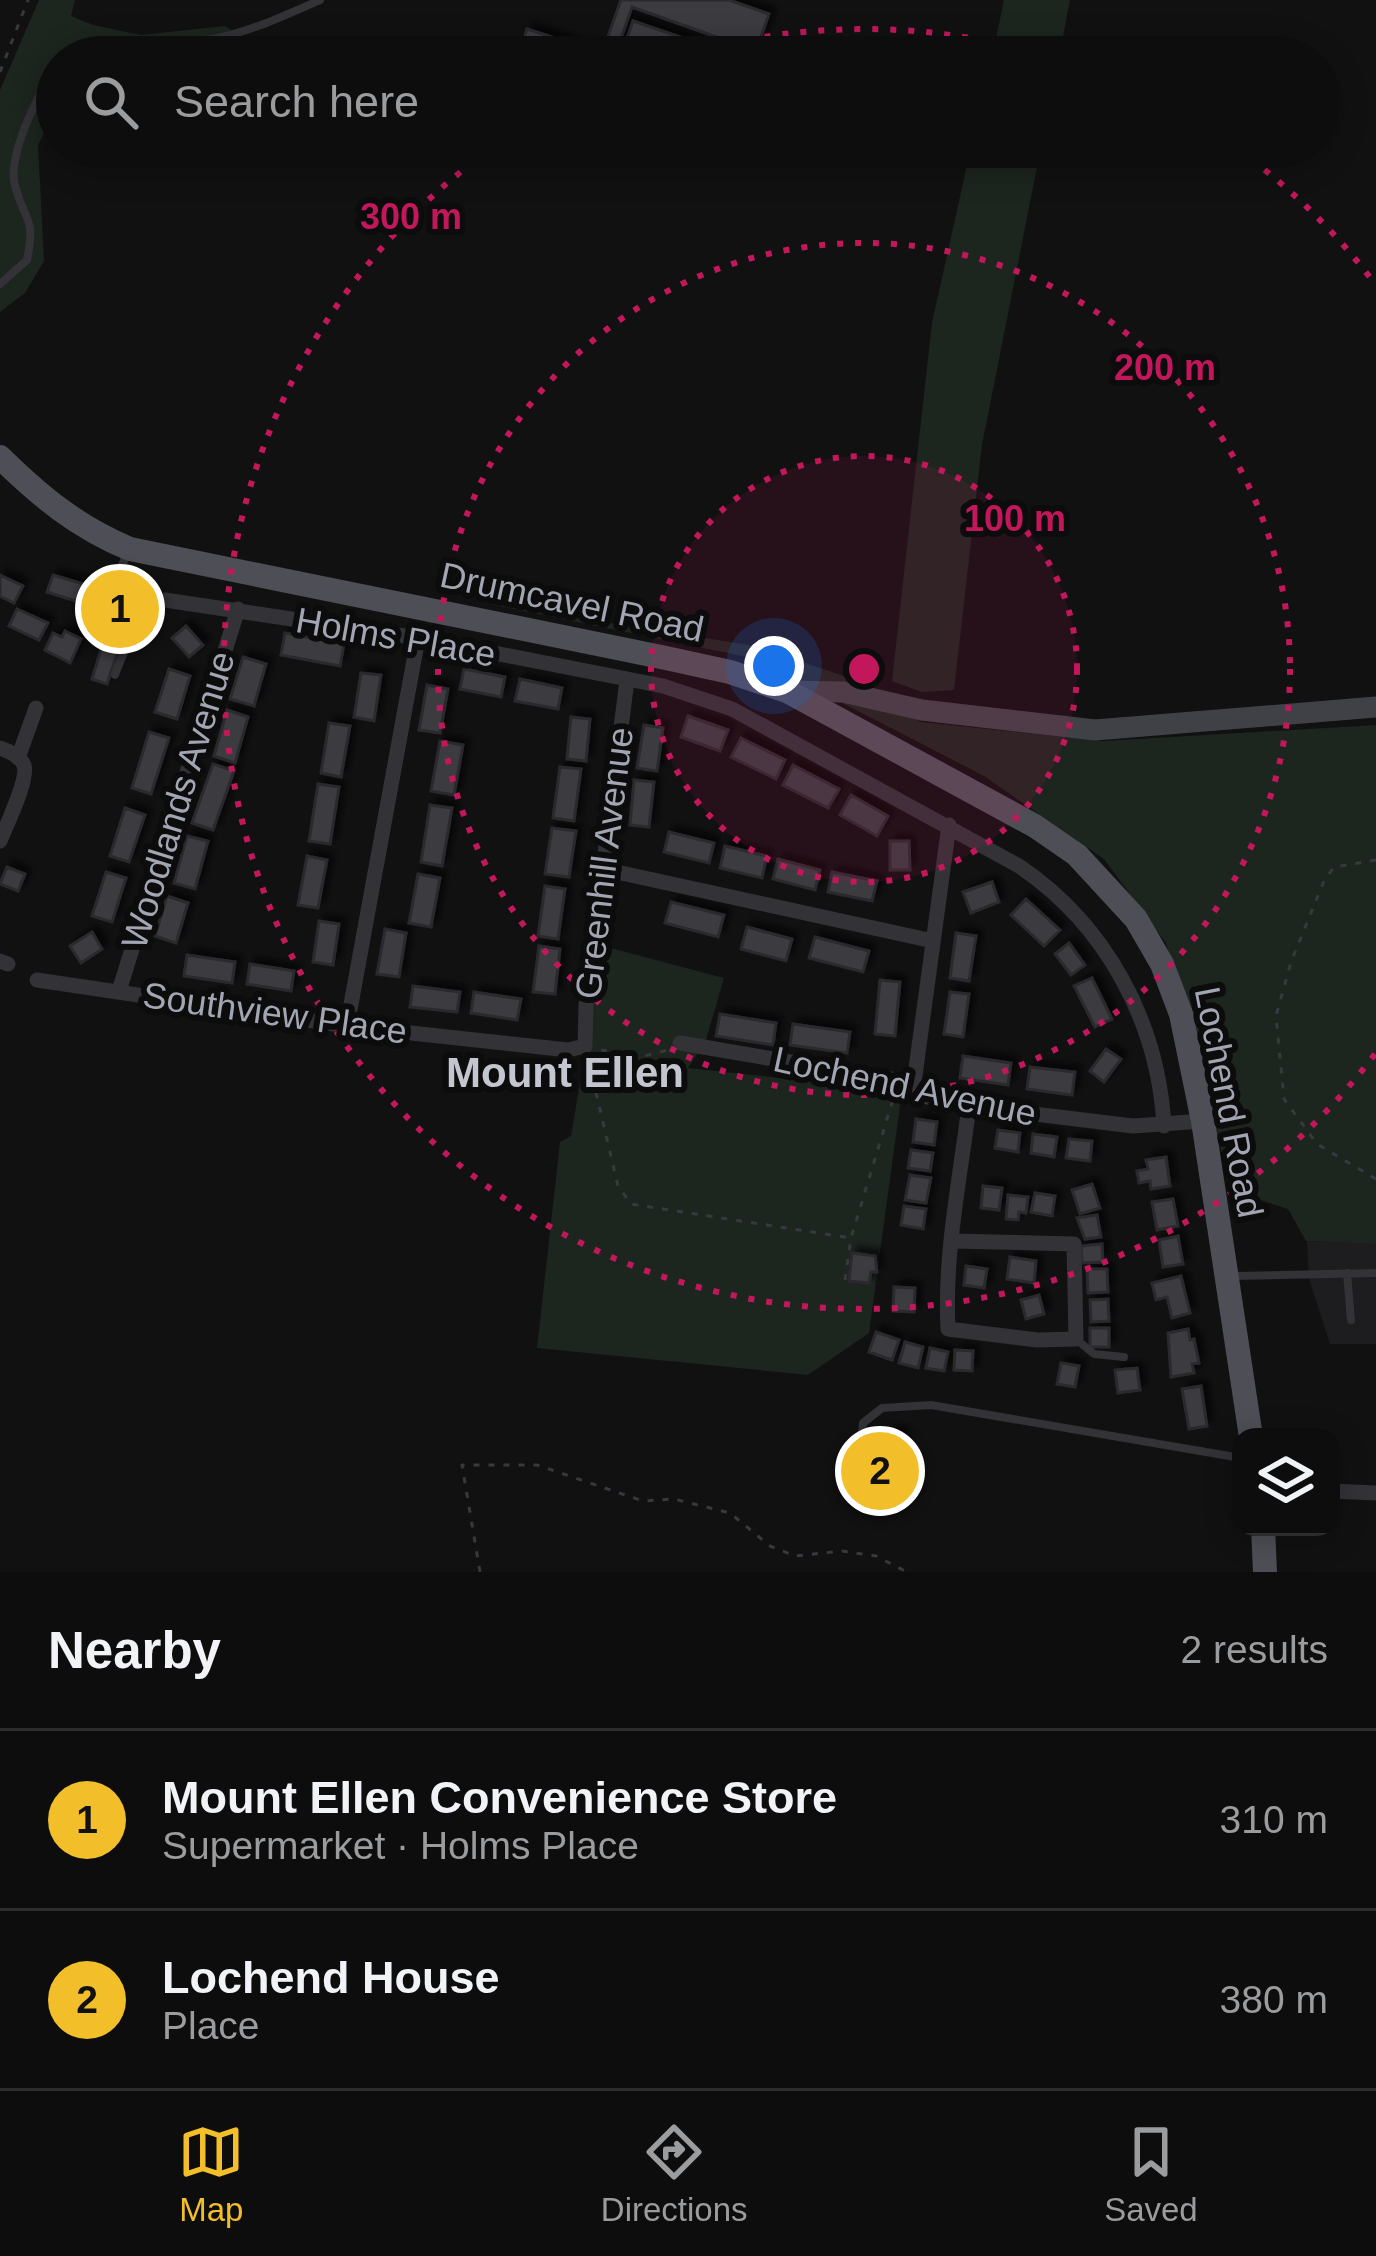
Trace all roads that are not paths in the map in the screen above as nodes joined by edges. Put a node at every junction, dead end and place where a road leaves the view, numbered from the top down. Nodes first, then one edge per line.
1 (320, 0) edge
2 (222, 36) edge
3 (36, 108) edge
4 (0, 284) edge
5 (0, 458) edge
6 (130, 549) junction
7 (97, 586) dead end
8 (165, 600) joint
9 (238, 609) junction
10 (418, 638) junction
11 (601, 645) junction
12 (666, 658) junction
13 (596, 674) junction
14 (115, 675) dead end
15 (627, 680) junction
16 (663, 686) junction
17 (788, 691) junction
18 (1376, 707) edge
19 (36, 708) dead end
20 (0, 748) edge
21 (19, 758) junction
22 (949, 825) junction
23 (0, 841) edge
24 (603, 869) junction
25 (933, 941) junction
26 (37, 980) dead end
27 (119, 991) junction
28 (347, 1026) junction
29 (680, 1043) road end
30 (585, 1046) joint
31 (907, 1082) junction
32 (969, 1106) junction
33 (1203, 1121) junction
34 (1164, 1126) junction
35 (952, 1240) junction
36 (1376, 1273) edge
37 (1347, 1274) junction
38 (1226, 1276) junction
39 (1351, 1319) dead end
40 (1076, 1340) junction
41 (1124, 1357) dead end
42 (1250, 1428) edge
43 (860, 1453) dead end
44 (1232, 1456) edge
45 (1340, 1491) edge
46 (1376, 1493) edge
47 (1263, 1536) edge
48 (1265, 1572) edge

1 - 2 lane
3 - 4 lane
5 - 6 main road, Drumcavel Road
6 - 7 lane
6 - 11 main road, Drumcavel Road
8 - 9 street, Holms Place
8 - 14 lane
9 - 10 street, Holms Place
9 - 27 street, Woodlands Avenue
10 - 13 street, Holms Place
10 - 28 street
11 - 12 main road, Drumcavel Road
11 - 13 street
12 - 16 street
12 - 17 main road, Drumcavel Road
13 - 15 street, Holms Place
15 - 16 street, Holms Place
15 - 24 street, Greenhill Avenue
16 - 22 street, Holms Place
17 - 18 street, Drumcavel Road
17 - 33 main road, Lochend Road
19 - 21 street
20 - 21 street
21 - 23 street
22 - 25 street
22 - 34 street, Holms Place
24 - 25 street
24 - 30 street, Greenhill Avenue
25 - 31 street
26 - 27 street, Southview Place
27 - 28 street, Southview Place
28 - 30 street, Southview Place
29 - 31 street, Lochend Avenue
31 - 32 street, Lochend Avenue
32 - 34 street, Lochend Avenue
32 - 35 street
33 - 34 street, Lochend Avenue
33 - 38 main road, Lochend Road
35 - 40 street
35 - 40 street
36 - 37 lane
37 - 38 lane
37 - 39 lane
38 - 42 main road, Lochend Road
40 - 41 lane
43 - 44 lane
45 - 46 street
47 - 48 main road

